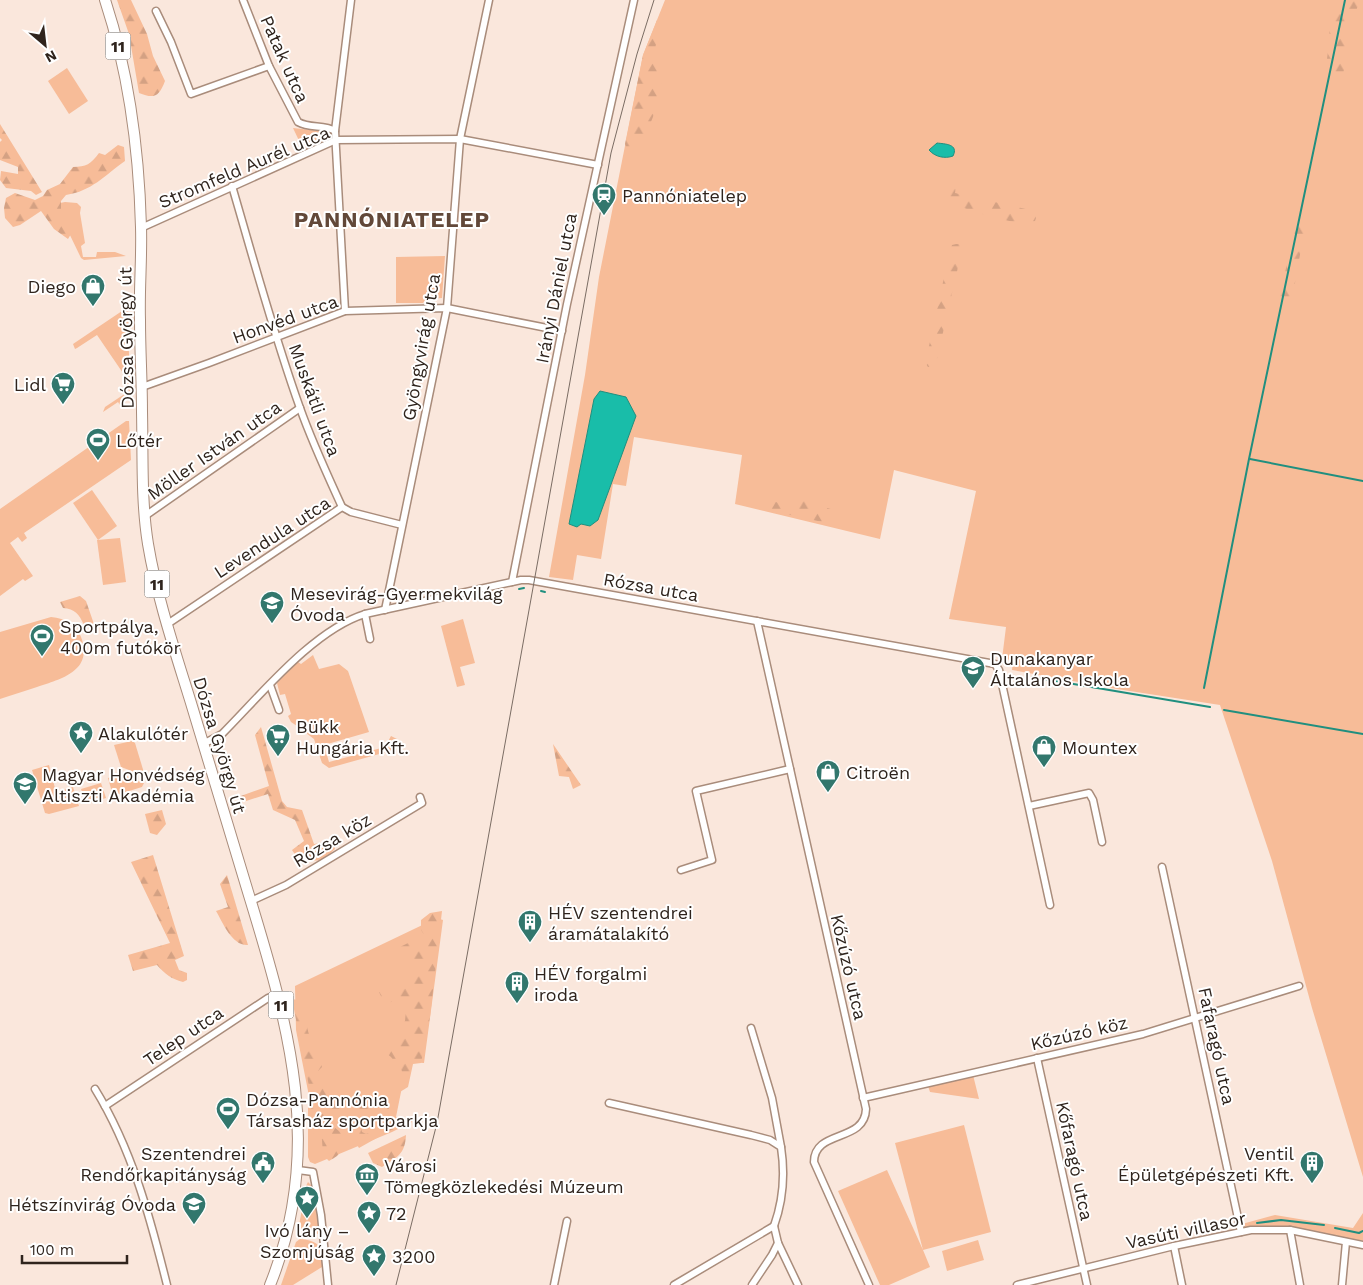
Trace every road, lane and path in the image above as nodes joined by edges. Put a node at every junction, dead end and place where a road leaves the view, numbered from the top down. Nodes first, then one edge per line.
1 (105, 0) edge
2 (243, 0) edge
3 (351, 0) edge
4 (489, 0) edge
5 (633, 0) edge
6 (156, 11) dead end
7 (269, 66) junction
8 (335, 131) junction
9 (460, 139) junction
10 (336, 140) junction
11 (598, 165) junction
12 (232, 186) junction
13 (141, 228) junction
14 (447, 308) junction
15 (346, 311) junction
16 (562, 331) junction
17 (276, 337) junction
18 (142, 387) junction
19 (300, 408) junction
20 (342, 507) junction
21 (145, 516) junction
22 (402, 525) junction
23 (512, 582) junction
24 (385, 610) junction
25 (365, 614) junction
26 (757, 620) junction
27 (166, 625) junction
28 (370, 639) dead end
29 (270, 685) junction
30 (279, 710) dead end
31 (203, 744) junction
32 (790, 768) junction
33 (420, 797) dead end
34 (1029, 806) junction
35 (1102, 842) dead end
36 (1162, 867) dead end
37 (681, 870) dead end
38 (251, 901) junction
39 (1050, 905) dead end
40 (1299, 986) dead end
41 (279, 994) junction
42 (1195, 1017) junction
43 (751, 1028) dead end
44 (1037, 1058) junction
45 (95, 1089) dead end
46 (863, 1098) junction
47 (609, 1103) dead end
48 (105, 1106) junction
49 (781, 1147) junction
50 (298, 1170) junction
51 (567, 1221) dead end
52 (774, 1226) junction
53 (1290, 1230) junction
54 (1241, 1232) junction
55 (1346, 1242) junction
56 (778, 1243) junction
57 (1363, 1245) edge
58 (1174, 1246) junction
59 (1084, 1269) junction
60 (167, 1285) edge
61 (270, 1285) edge
62 (328, 1285) edge
63 (554, 1285) edge
64 (674, 1285) edge
65 (752, 1285) edge
66 (798, 1285) edge
67 (869, 1285) edge
68 (1017, 1285) edge
69 (1087, 1285) edge
70 (1182, 1285) edge
71 (1300, 1285) edge
72 (1342, 1285) edge

1 - 13 main road, Dózsa György út / 11
2 - 7 street, Patak utca
3 - 8 street
4 - 9 street, Gyöngyvirág utca
5 - 11 street, Irányi Dániel utca
6 - 7 street
7 - 8 street, Patak utca
8 - 10 street
9 - 10 street, Stromfeld Aurél utca
9 - 11 street, Stromfeld Aurél utca
9 - 14 street, Gyöngyvirág utca
10 - 12 street, Stromfeld Aurél utca
10 - 15 street
11 - 16 street, Irányi Dániel utca
12 - 13 street, Stromfeld Aurél utca
12 - 17 street, Muskátli utca
13 - 18 main road, Dózsa György út / 11
14 - 15 street, Honvéd utca
14 - 16 street, Honvéd utca
14 - 22 street, Gyöngyvirág utca
15 - 17 street, Honvéd utca
16 - 23 street, Irányi Dániel utca
17 - 18 street, Honvéd utca
17 - 19 street, Muskátli utca
18 - 21 main road, Dózsa György út / 11
19 - 20 street, Muskátli utca
19 - 21 street, Möller István utca
20 - 22 street, Levendula utca
20 - 27 street, Levendula utca
21 - 27 main road, Dózsa György út / 11
22 - 24 street, Gyöngyvirág utca
23 - 24 street, Rózsa utca
23 - 26 street, Rózsa utca
24 - 25 street, Rózsa utca
25 - 28 street
25 - 29 street, Rózsa utca
26 - 32 street, Kőzúzó utca
26 - 34 street, Rózsa utca
27 - 31 main road, Dózsa György út / 11
29 - 30 street
29 - 31 street, Rózsa utca
31 - 38 main road, Dózsa György út / 11
32 - 37 street
32 - 46 street, Kőzúzó utca
33 - 38 street, Rózsa köz
34 - 35 street
34 - 39 street, Rózsa utca
36 - 42 street, Fafaragó utca
38 - 41 main road, Dózsa György út / 11
40 - 42 street, Kőzúzó köz
41 - 48 street, Telep utca
41 - 50 main road, Dózsa György út / 11
42 - 44 street, Kőzúzó köz
42 - 54 street, Fafaragó utca
43 - 49 street
44 - 46 street, Kőzúzó köz
44 - 59 street, Kőfaragó utca
45 - 48 street
46 - 67 street, Kőzúzó utca
47 - 49 street
48 - 60 street
49 - 52 street
50 - 61 main road, Dózsa György út / 11
50 - 62 street
51 - 63 street
52 - 56 street
52 - 64 street
53 - 54 street, Vasúti villasor
53 - 55 street, Vasúti villasor
53 - 71 street
54 - 58 street, Vasúti villasor
55 - 57 street, Vasúti villasor
55 - 72 street
56 - 65 street
56 - 66 street
58 - 59 street, Vasúti villasor
58 - 70 street
59 - 68 street, Vasúti villasor
59 - 69 street, Kőfaragó utca

